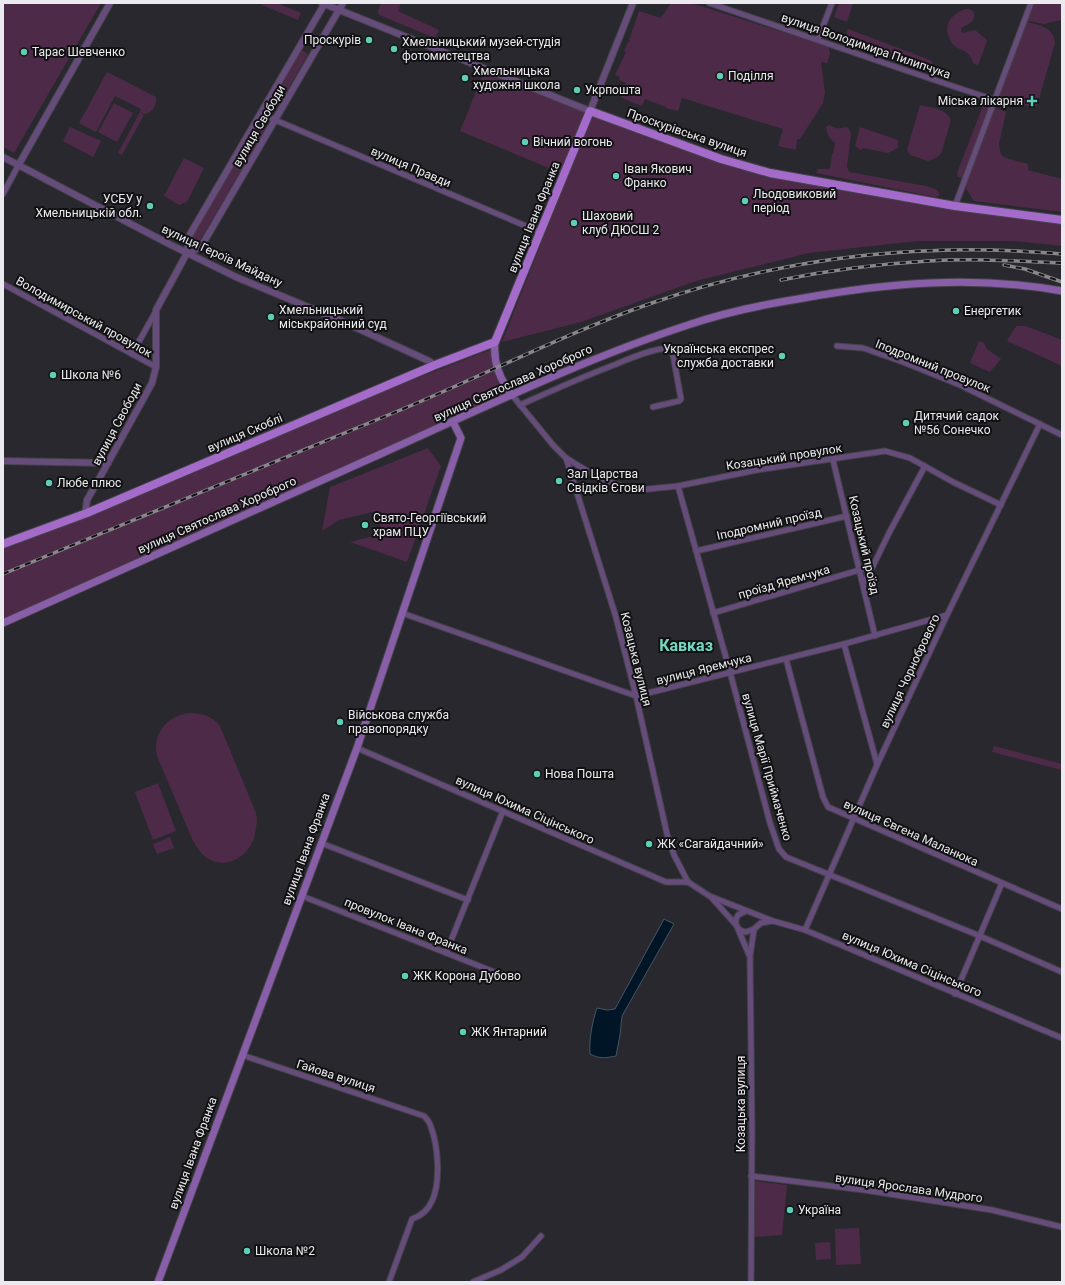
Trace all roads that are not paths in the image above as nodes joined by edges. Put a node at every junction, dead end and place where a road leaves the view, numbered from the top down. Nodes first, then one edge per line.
1 (110, 3) edge
2 (324, 3) edge
3 (343, 3) edge
4 (633, 3) edge
5 (709, 3) edge
6 (832, 3) edge
7 (1031, 3) edge
8 (339, 10) junction
9 (818, 39) junction
10 (995, 100) junction
11 (590, 111) junction
12 (261, 113) junction
13 (275, 120) junction
14 (3, 157) edge
15 (18, 166) junction
16 (3, 194) edge
17 (955, 206) junction
18 (1062, 220) edge
19 (540, 232) junction
20 (187, 253) junction
21 (3, 284) edge
22 (1062, 291) edge
23 (156, 310) junction
24 (495, 342) junction
25 (837, 346) dead end
26 (132, 354) junction
27 (435, 366) junction
28 (156, 367) junction
29 (512, 395) junction
30 (520, 405) junction
31 (653, 407) dead end
32 (453, 422) junction
33 (1040, 424) junction
34 (1062, 435) edge
35 (566, 458) junction
36 (833, 460) junction
37 (3, 461) edge
38 (108, 463) junction
39 (925, 466) junction
40 (678, 486) junction
41 (1000, 504) junction
42 (87, 513) junction
43 (847, 516) junction
44 (3, 544) edge
45 (696, 551) junction
46 (873, 566) junction
47 (860, 570) junction
48 (863, 583) junction
49 (402, 613) junction
50 (713, 613) junction
51 (947, 616) junction
52 (3, 623) edge
53 (875, 636) junction
54 (844, 644) junction
55 (786, 659) junction
56 (730, 672) junction
57 (636, 696) junction
58 (357, 748) junction
59 (878, 765) junction
60 (503, 811) junction
61 (854, 818) junction
62 (322, 843) junction
63 (829, 874) junction
64 (688, 882) junction
65 (1002, 883) junction
66 (302, 896) junction
67 (711, 897) junction
68 (468, 900) junction
69 (1062, 909) edge
70 (749, 912) junction
71 (773, 921) junction
72 (737, 927) junction
73 (755, 928) junction
74 (805, 930) junction
75 (980, 936) junction
76 (446, 953) junction
77 (750, 957) junction
78 (1062, 972) edge
79 (502, 975) dead end
80 (956, 994) junction
81 (1062, 1038) edge
82 (242, 1055) junction
83 (751, 1176) junction
84 (1062, 1227) edge
85 (541, 1236) dead end
86 (158, 1282) edge
87 (389, 1282) edge
88 (473, 1282) edge
89 (751, 1282) edge

1 - 15 street
2 - 8 street, Проскурівська вулиця
2 - 12 street, вулиця Свободи
3 - 8 street, вулиця Свободи
4 - 11 street, вулиця Івана Франка
5 - 9 street, вулиця Володимира Пилипчука
6 - 9 street
7 - 10 street
8 - 11 street, Проскурівська вулиця
8 - 13 street, вулиця Свободи
9 - 10 street, вулиця Володимира Пилипчука
10 - 17 street
11 - 17 main road, Проскурівська вулиця
11 - 19 main road, вулиця Івана Франка
12 - 13 street, вулиця Правди
12 - 20 street, вулиця Свободи
13 - 19 street, вулиця Правди
13 - 20 street, вулиця Свободи
14 - 15 street, вулиця Героїв Майдану
15 - 16 street
15 - 20 street, вулиця Героїв Майдану
17 - 18 main road, Проскурівська вулиця
19 - 24 main road, вулиця Івана Франка
20 - 23 street, вулиця Свободи
20 - 27 street, вулиця Героїв Майдану
21 - 26 street, Володимирський провулок
22 - 29 main road, вулиця Святослава Хороброго
23 - 26 street
23 - 28 street, вулиця Свободи
24 - 27 main road, вулиця Скоблі
24 - 29 main road, вулиця Івана Франка
25 - 33 street, Іподромний провулок
26 - 28 street, Володимирський провулок
27 - 42 main road, вулиця Скоблі
28 - 38 street, вулиця Свободи
29 - 30 street, Козацька вулиця
29 - 32 main road, вулиця Святослава Хороброго
30 - 31 street
30 - 35 street, Козацька вулиця
32 - 49 main road, вулиця Івана Франка
32 - 52 main road, вулиця Святослава Хороброго
33 - 34 street, Іподромний провулок
33 - 41 street, вулиця Чорнобрового
35 - 40 street, Козацький провулок
35 - 57 street, Козацька вулиця
36 - 39 street, Козацький провулок
36 - 40 street, Козацький провулок
36 - 43 street, Козацький проїзд
37 - 38 street
38 - 42 street, вулиця Свободи
39 - 41 street, Козацький провулок
39 - 46 street
40 - 45 street, вулиця Марії Приймаченко
41 - 51 street, вулиця Чорнобрового
42 - 44 main road, вулиця Скоблі
43 - 45 street, Іподромний проїзд
43 - 47 street, Козацький проїзд
45 - 50 street, вулиця Марії Приймаченко
46 - 47 street, проїзд Яремчука
46 - 48 street
47 - 48 street, Козацький проїзд
47 - 50 street, проїзд Яремчука
48 - 53 street, Козацький проїзд
49 - 57 street
49 - 58 main road, вулиця Івана Франка
50 - 56 street, вулиця Марії Приймаченко
51 - 53 street, вулиця Яремчука
51 - 59 street, вулиця Чорнобрового
53 - 54 street, вулиця Яремчука
54 - 55 street, вулиця Яремчука
54 - 59 street
55 - 56 street, вулиця Яремчука
55 - 61 street, вулиця Євгена Маланюка
56 - 57 street, вулиця Яремчука
56 - 63 street, вулиця Марії Приймаченко
57 - 64 street, Козацька вулиця
58 - 60 street, вулиця Юхима Сіцінського
58 - 62 main road, вулиця Івана Франка
59 - 61 street, вулиця Чорнобрового
60 - 64 street, вулиця Юхима Сіцінського
60 - 68 street
61 - 63 street, вулиця Чорнобрового
61 - 65 street, вулиця Євгена Маланюка
62 - 66 main road, вулиця Івана Франка
62 - 68 street
63 - 74 street, вулиця Чорнобрового
63 - 75 street, вулиця Марії Приймаченко
64 - 67 street, Козацька вулиця
65 - 69 street, вулиця Євгена Маланюка
65 - 75 street
66 - 76 street, провулок Івана Франка
66 - 82 main road, вулиця Івана Франка
67 - 70 street, вулиця Юхима Сіцінського
67 - 72 street, Козацька вулиця
68 - 76 street
70 - 71 street, вулиця Юхима Сіцінського
70 - 72 street
70 - 73 street
71 - 73 street
71 - 74 street, вулиця Юхима Сіцінського
72 - 73 street
72 - 77 street, Козацька вулиця
73 - 77 street
74 - 80 street, вулиця Юхима Сіцінського
75 - 78 street, вулиця Марії Приймаченко
75 - 80 street
76 - 79 street, провулок Івана Франка
77 - 83 street, Козацька вулиця
80 - 81 street, вулиця Юхима Сіцінського
82 - 86 main road, вулиця Івана Франка
82 - 87 street, Гайова вулиця
83 - 84 street, вулиця Ярослава Мудрого
83 - 89 street, Козацька вулиця
85 - 88 street

